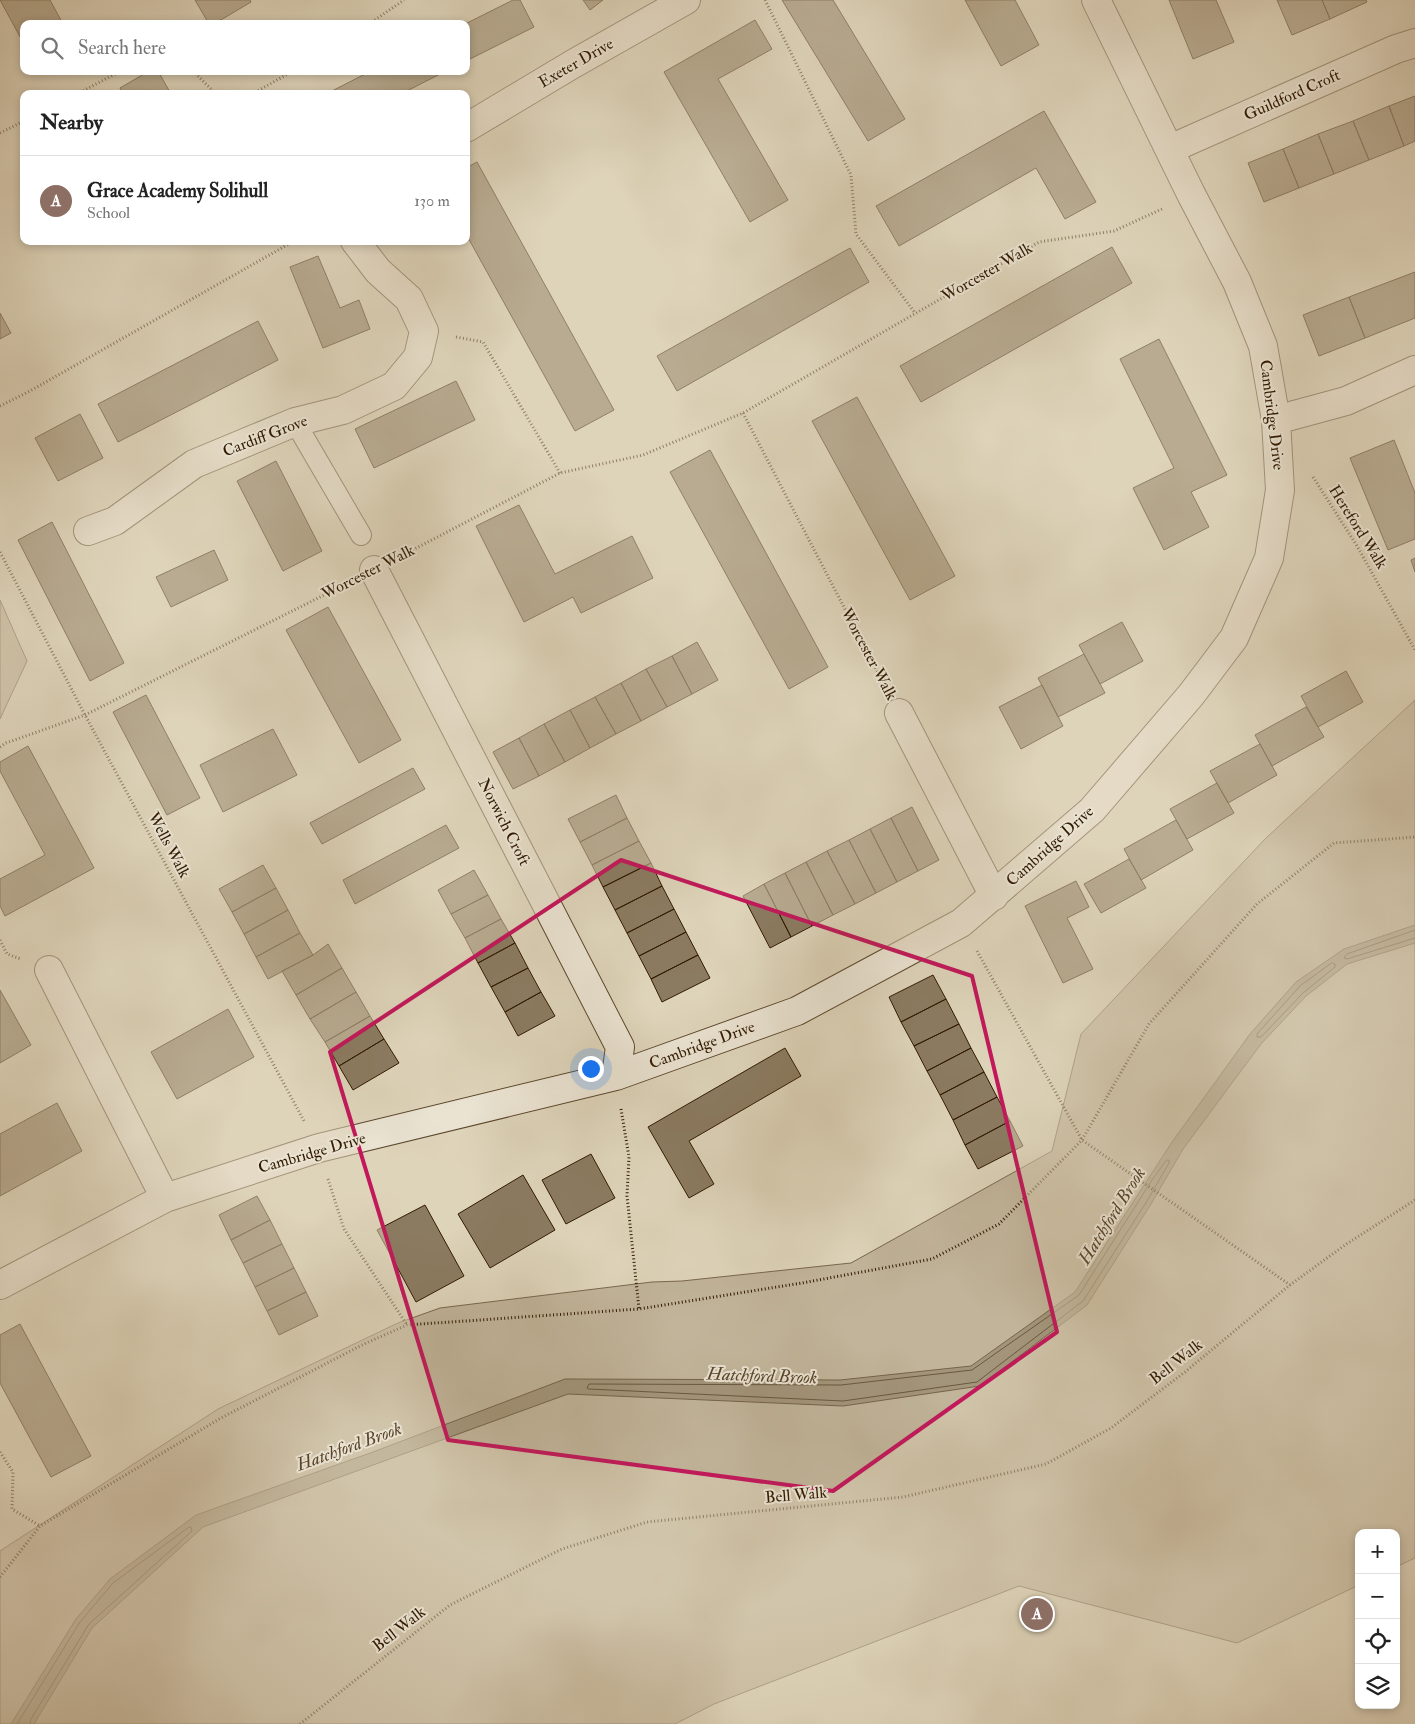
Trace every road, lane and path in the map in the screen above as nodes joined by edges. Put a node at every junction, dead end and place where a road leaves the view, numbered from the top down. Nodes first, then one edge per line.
1 (404, 0) edge
2 (686, 0) edge
3 (765, 0) edge
4 (1096, 0) edge
5 (375, 20) edge
6 (1415, 43) edge
7 (113, 75) edge
8 (197, 75) edge
9 (287, 75) edge
10 (85, 90) edge
11 (212, 90) edge
12 (259, 90) edge
13 (20, 123) edge
14 (470, 126) edge
15 (0, 133) edge
16 (1170, 149) junction
17 (1191, 194) junction
18 (287, 245) edge
19 (358, 245) edge
20 (915, 313) junction
21 (424, 331) junction
22 (1415, 370) edge
23 (0, 406) edge
24 (742, 413) junction
25 (1276, 420) junction
26 (295, 422) junction
27 (560, 473) junction
28 (1312, 475) dead end
29 (88, 531) dead end
30 (361, 535) dead end
31 (0, 552) edge
32 (374, 570) junction
33 (1415, 650) edge
34 (900, 713) joint
35 (85, 715) junction
36 (0, 747) edge
37 (1415, 837) edge
38 (994, 896) junction
39 (961, 923) junction
40 (49, 970) dead end
41 (616, 1076) junction
42 (1082, 1140) junction
43 (318, 1148) junction
44 (165, 1198) junction
45 (1415, 1200) edge
46 (0, 1285) edge
47 (1290, 1285) junction
48 (639, 1309) junction
49 (407, 1325) junction
50 (0, 1452) edge
51 (40, 1526) junction
52 (0, 1577) edge
53 (300, 1724) edge

1 - 5 path
2 - 14 street, Exeter Drive
3 - 20 path
4 - 16 street, Cambridge Drive
6 - 16 street, Guildford Croft
7 - 10 path
8 - 11 path
9 - 12 path
13 - 15 path
16 - 17 street, Cambridge Drive
17 - 20 path, Worcester Walk
17 - 25 street, Cambridge Drive
18 - 23 path
19 - 21 street
20 - 24 path, Worcester Walk
21 - 26 street, Cardiff Grove
21 - 27 path
22 - 25 street
24 - 27 path, Worcester Walk
24 - 34 path, Worcester Walk
25 - 38 street, Cambridge Drive
26 - 29 street, Cardiff Grove
26 - 30 lane
27 - 32 path, Worcester Walk
28 - 33 path, Hereford Walk
31 - 35 path, Wells Walk
32 - 35 path, Worcester Walk
32 - 41 street, Norwich Croft
34 - 38 street, Worcester Walk
35 - 36 path, Worcester Walk
35 - 43 path, Wells Walk
37 - 42 path
38 - 39 street, Cambridge Drive
39 - 41 street, Cambridge Drive
39 - 42 path
40 - 44 street
41 - 43 street, Cambridge Drive
41 - 48 path
42 - 47 path
42 - 48 path
43 - 44 street, Cambridge Drive
43 - 49 path, Wells Walk
44 - 46 street, Cambridge Drive
45 - 47 path, Bell Walk
47 - 53 path, Bell Walk
48 - 49 path
49 - 51 path
50 - 51 path
51 - 52 path

